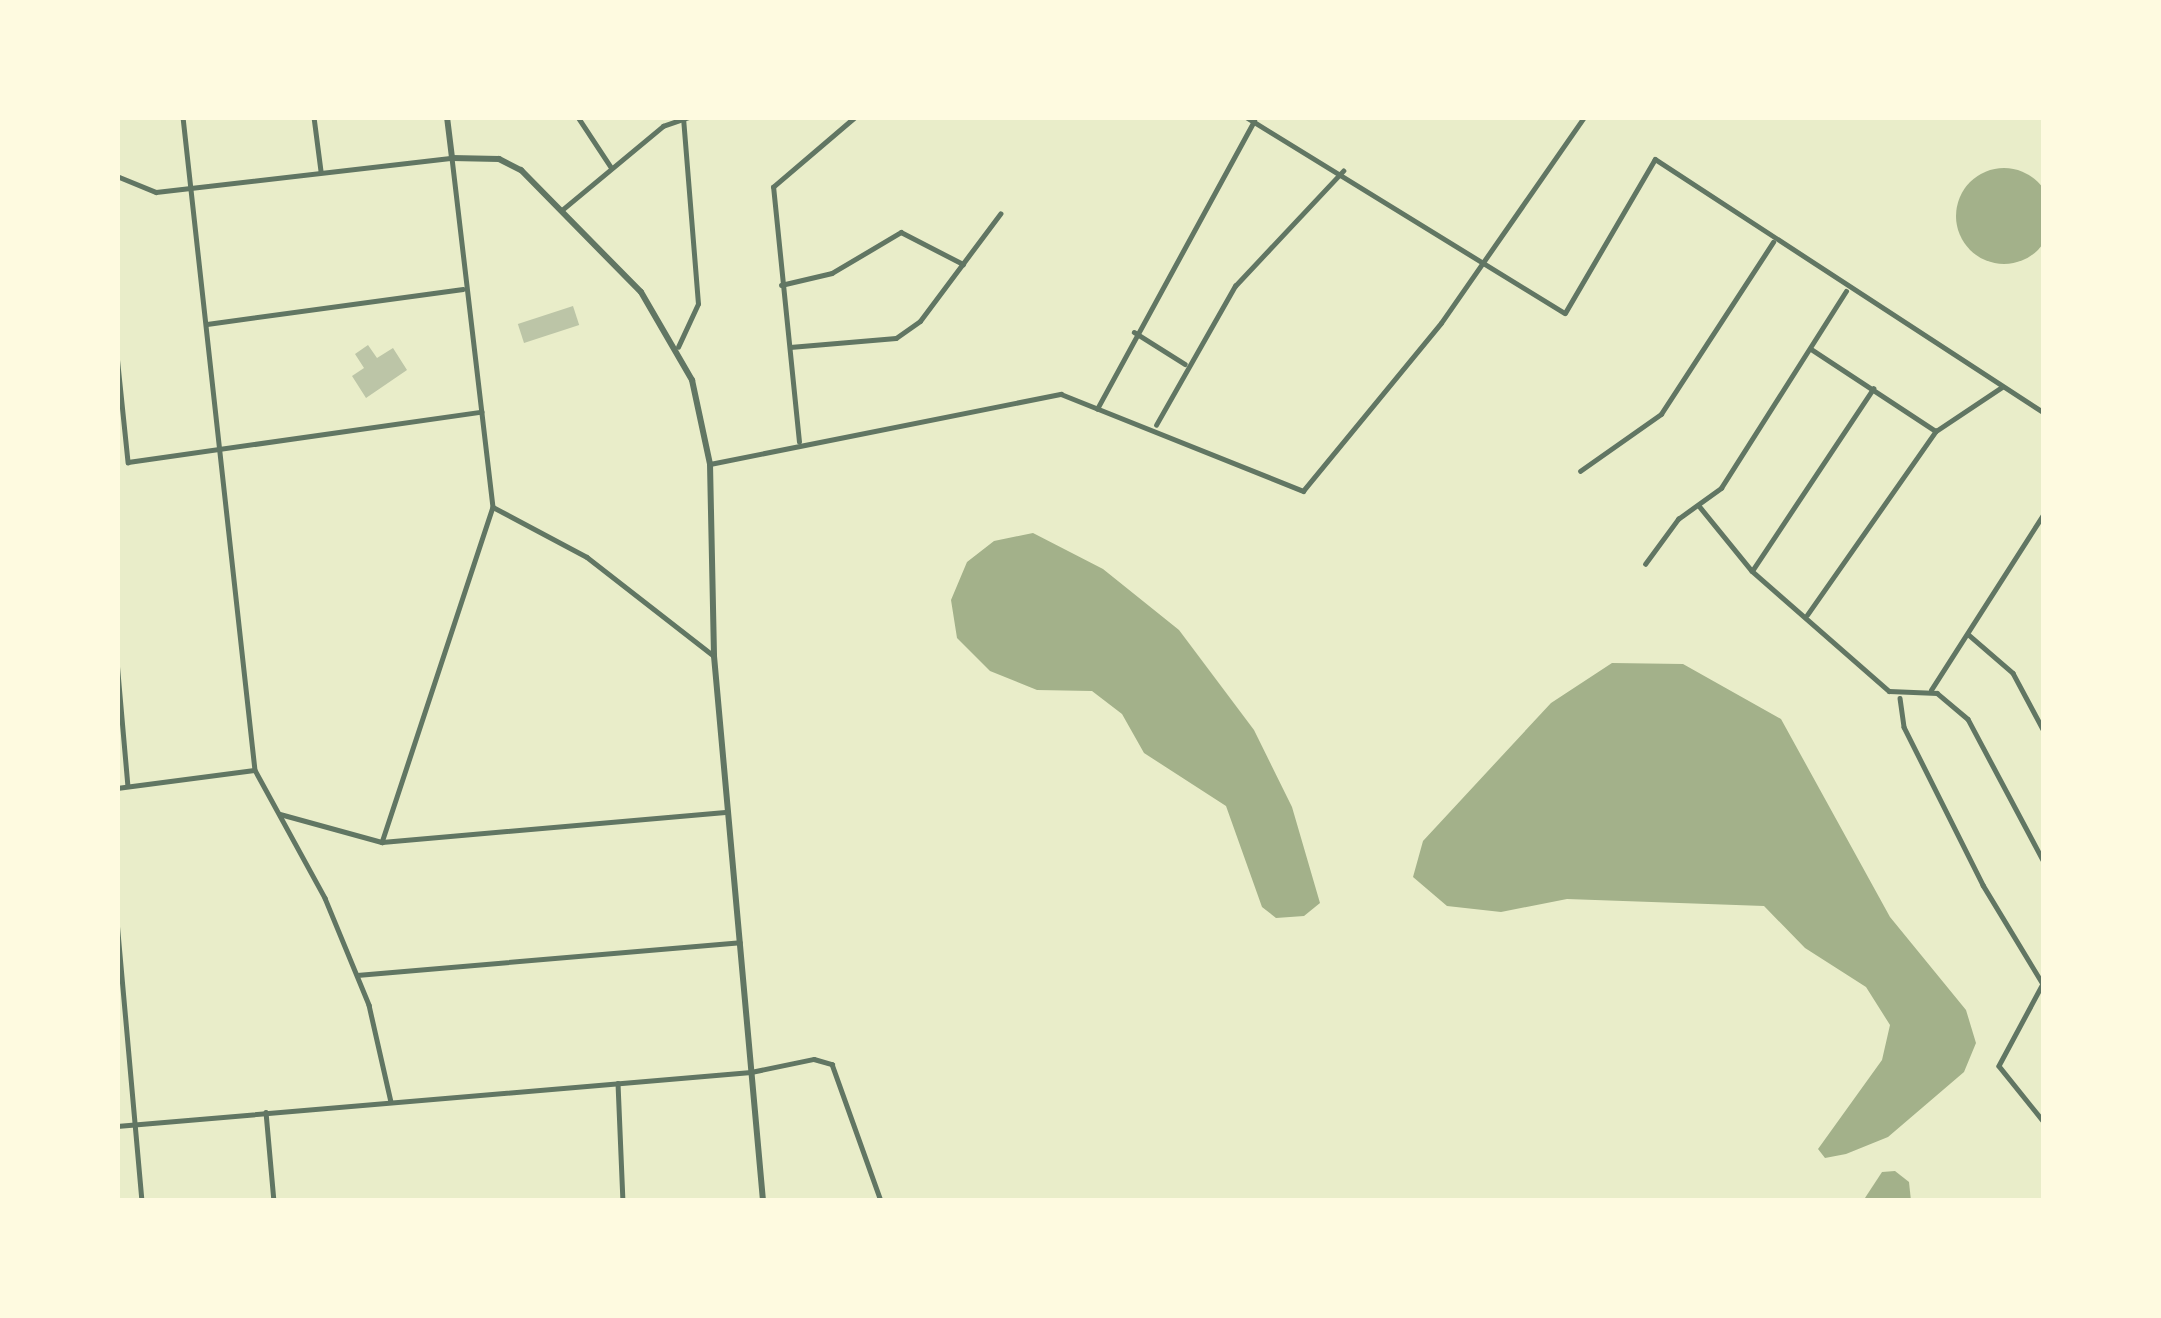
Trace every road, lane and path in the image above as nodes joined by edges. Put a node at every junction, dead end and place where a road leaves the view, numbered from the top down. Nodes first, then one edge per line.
1 (183, 117) edge
2 (314, 117) edge
3 (447, 117) edge
4 (578, 117) edge
5 (685, 117) edge
6 (855, 117) edge
7 (1246, 117) edge
8 (1584, 117) edge
9 (1254, 121) junction
10 (452, 158) junction
11 (612, 169) junction
12 (1343, 171) junction
13 (321, 172) junction
14 (117, 176) edge
15 (190, 190) junction
16 (562, 210) junction
17 (1000, 214) dead end
18 (1773, 242) junction
19 (963, 264) junction
20 (1485, 265) junction
21 (782, 285) junction
22 (463, 289) junction
23 (1846, 291) junction
24 (205, 324) junction
25 (1134, 332) junction
26 (679, 347) junction
27 (788, 347) junction
28 (1811, 349) junction
29 (117, 355) edge
30 (1186, 365) junction
31 (2002, 387) junction
32 (1873, 388) junction
33 (1097, 410) junction
34 (481, 412) junction
35 (2044, 413) edge
36 (1155, 426) junction
37 (1936, 431) junction
38 (800, 442) junction
39 (220, 447) junction
40 (128, 462) junction
41 (710, 464) junction
42 (117, 465) edge
43 (1580, 471) dead end
44 (493, 506) junction
45 (1700, 507) junction
46 (2044, 513) edge
47 (1645, 564) dead end
48 (1752, 571) junction
49 (1807, 615) junction
50 (1969, 635) junction
51 (715, 656) junction
52 (117, 661) edge
53 (1930, 691) junction
54 (1900, 698) junction
55 (2044, 731) edge
56 (255, 770) junction
57 (128, 786) junction
58 (117, 788) edge
59 (728, 812) junction
60 (280, 814) junction
61 (382, 842) junction
62 (2044, 862) edge
63 (117, 921) edge
64 (740, 942) junction
65 (356, 976) junction
66 (2043, 983) edge
67 (751, 1072) junction
68 (618, 1083) junction
69 (391, 1102) junction
70 (266, 1112) junction
71 (2044, 1122) edge
72 (135, 1125) junction
73 (117, 1126) edge
74 (142, 1201) edge
75 (274, 1201) edge
76 (623, 1201) edge
77 (763, 1201) edge
78 (881, 1201) edge

1 - 15 street
2 - 13 street
3 - 10 street
4 - 11 street
5 - 11 street
5 - 26 street
6 - 21 street
7 - 9 street
8 - 20 street
9 - 12 street
9 - 25 street
10 - 13 street
10 - 16 street
10 - 22 street
11 - 16 street
12 - 20 street
12 - 30 street
13 - 15 street
14 - 15 street
15 - 24 street
16 - 26 street
17 - 19 street
18 - 20 street
18 - 23 street
18 - 43 street
19 - 21 street
19 - 27 street
20 - 36 street
21 - 27 street
22 - 24 street
22 - 34 street
23 - 28 street
23 - 31 street
24 - 39 street
25 - 30 street
25 - 33 street
26 - 41 street
27 - 38 street
28 - 32 street
28 - 45 street
29 - 40 street
30 - 36 street
31 - 35 street
31 - 37 street
32 - 37 street
32 - 48 street
33 - 36 street
33 - 38 street
34 - 39 street
34 - 44 street
37 - 49 street
38 - 41 street
39 - 40 street
39 - 56 street
40 - 42 street
41 - 51 street
44 - 51 street
44 - 61 street
45 - 47 street
45 - 48 street
46 - 50 street
48 - 49 street
49 - 54 street
50 - 53 street
50 - 55 street
51 - 59 street
52 - 57 street
53 - 54 street
53 - 62 street
54 - 66 street
56 - 57 street
56 - 60 street
57 - 58 street
59 - 61 street
59 - 64 street
60 - 61 street
60 - 65 street
63 - 72 street
64 - 65 street
64 - 67 street
65 - 69 street
66 - 71 street
67 - 68 street
67 - 77 street
67 - 78 street
68 - 69 street
68 - 76 street
69 - 70 street
70 - 72 street
70 - 75 street
72 - 73 street
72 - 74 street

